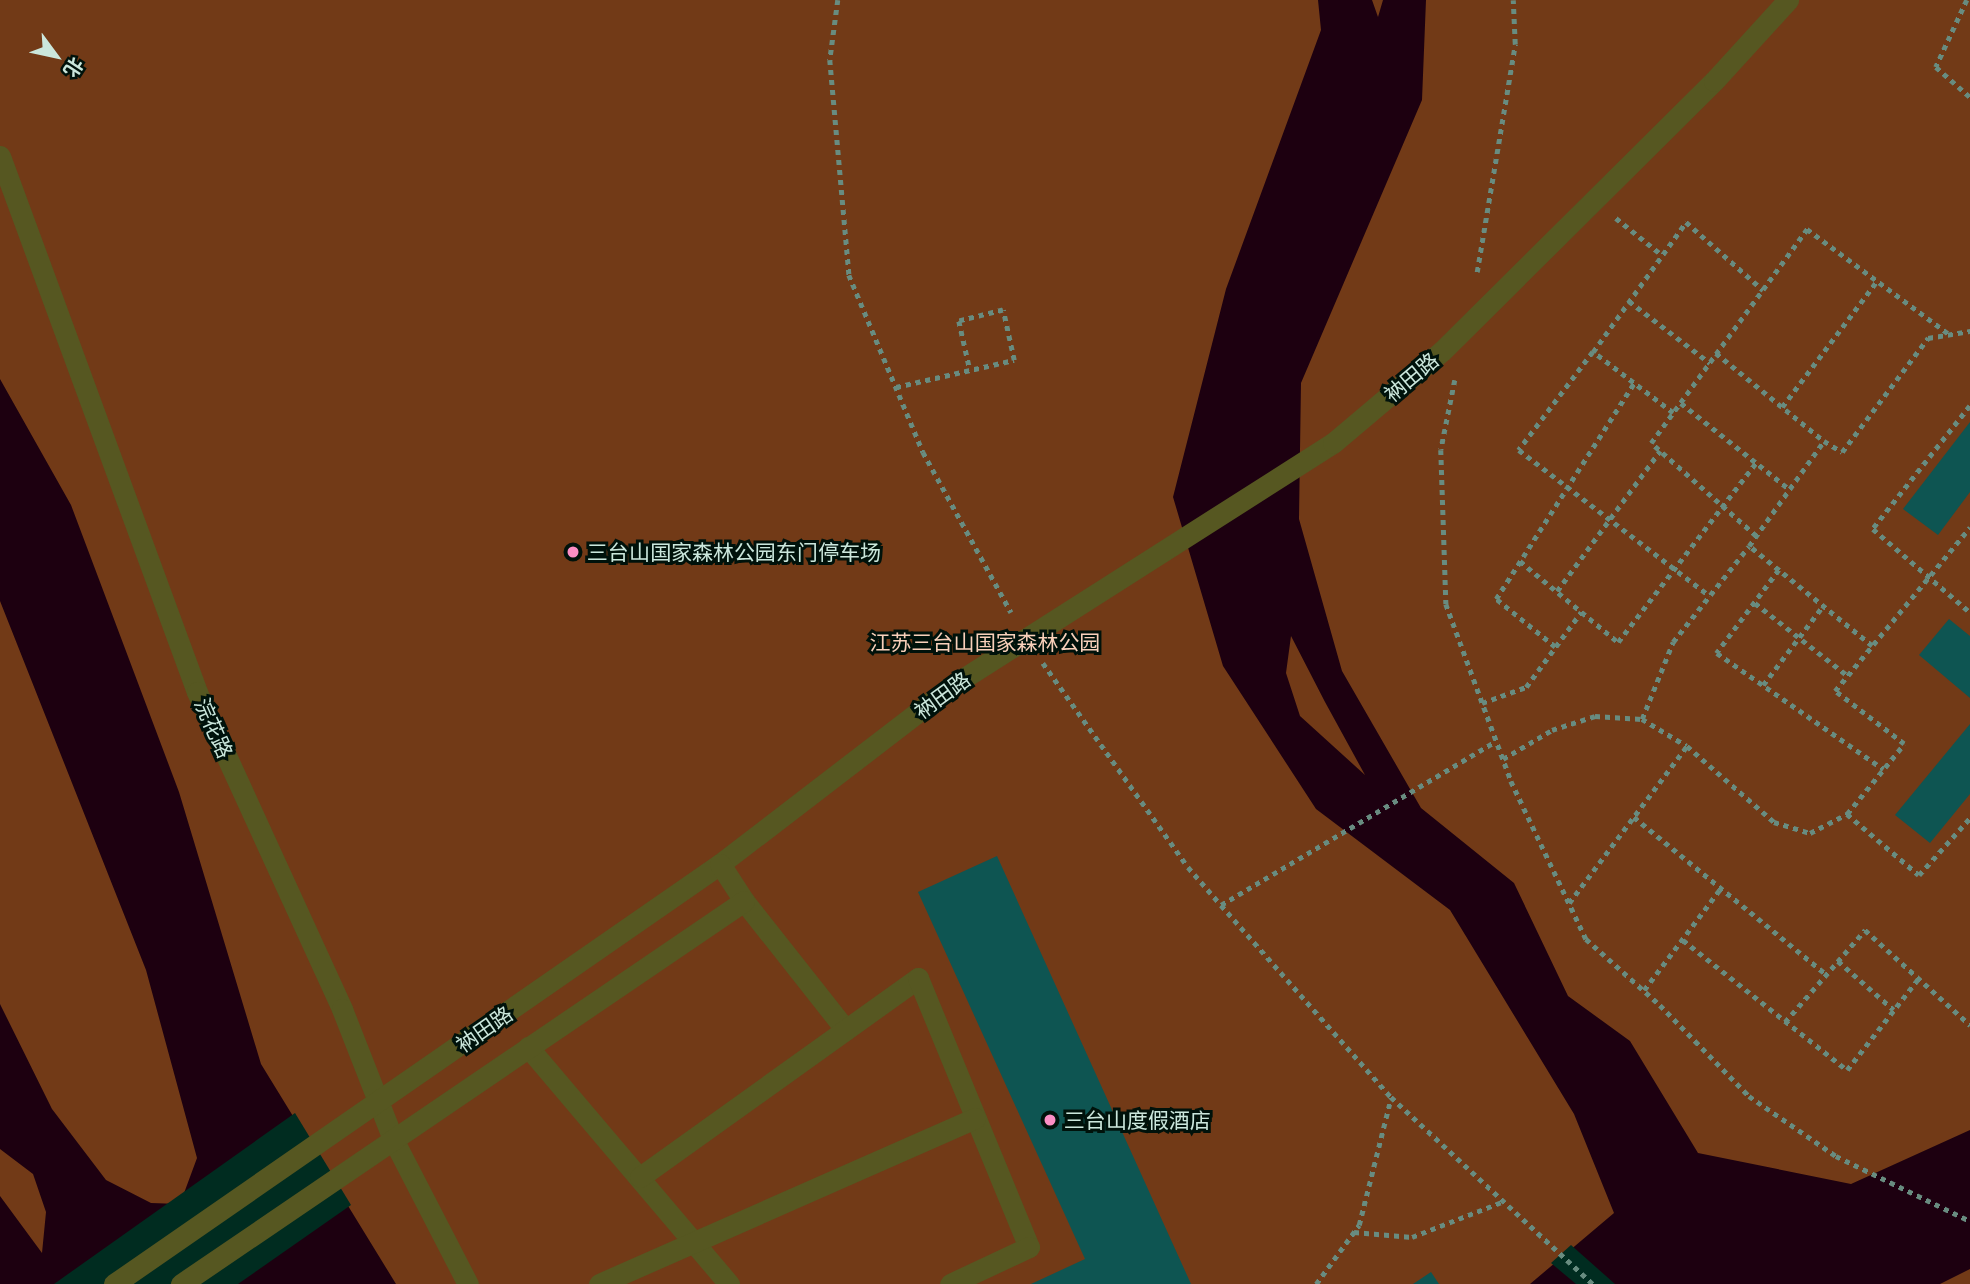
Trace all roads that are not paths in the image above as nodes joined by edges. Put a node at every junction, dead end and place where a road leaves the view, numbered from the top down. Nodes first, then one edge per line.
1 (1788, 0) edge
2 (0, 156) edge
3 (720, 864) junction
4 (744, 901) junction
5 (846, 1030) junction
6 (528, 1048) junction
7 (377, 1104) junction
8 (975, 1118) junction
9 (393, 1139) junction
10 (640, 1177) junction
11 (696, 1242) junction
12 (114, 1284) edge
13 (181, 1284) edge
14 (468, 1284) edge
15 (599, 1284) edge
16 (729, 1284) edge
17 (950, 1284) edge

1 - 3 street, 衲田路
2 - 7 street, 浣花路
3 - 4 street
3 - 7 street, 衲田路
4 - 5 street
4 - 6 street, 衲田路
5 - 8 street
5 - 10 street
6 - 9 street, 衲田路
6 - 10 street
7 - 9 street, 浣花路
7 - 12 street, 衲田路
8 - 11 street
8 - 17 street
9 - 13 street, 衲田路
9 - 14 street, 浣花路
10 - 11 street
11 - 15 street
11 - 16 street

